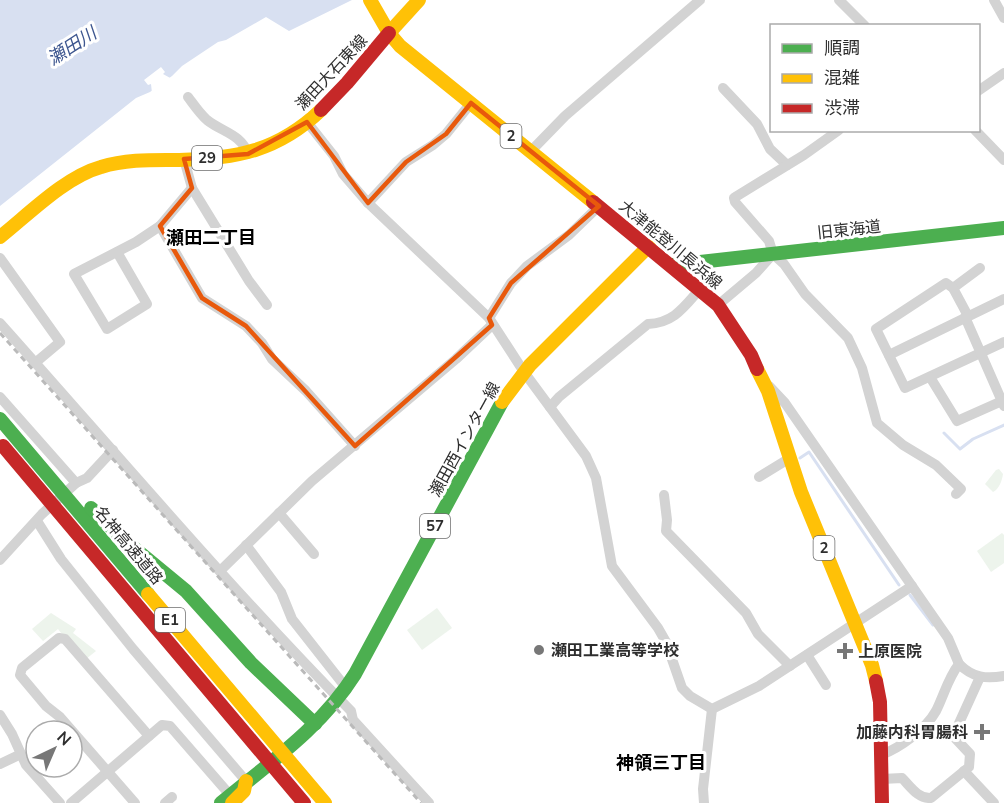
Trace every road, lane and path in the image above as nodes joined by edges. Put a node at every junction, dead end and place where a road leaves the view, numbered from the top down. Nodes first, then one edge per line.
1 (370, 0) edge
2 (419, 0) edge
3 (700, 0) edge
4 (839, 0) edge
5 (994, 0) edge
6 (1004, 18) edge
7 (862, 24) edge
8 (389, 33) junction
9 (1004, 73) edge
10 (723, 88) dead end
11 (980, 90) edge
12 (188, 97) dead end
13 (471, 103) junction
14 (307, 122) junction
15 (836, 132) edge
16 (977, 132) edge
17 (531, 152) junction
18 (248, 154) junction
19 (184, 159) junction
20 (1004, 160) edge
21 (787, 165) junction
22 (192, 188) junction
23 (368, 203) junction
24 (599, 206) junction
25 (160, 226) junction
26 (1004, 228) edge
27 (0, 237) edge
28 (649, 246) junction
29 (117, 252) junction
30 (773, 254) junction
31 (0, 258) edge
32 (673, 265) junction
33 (980, 268) dead end
34 (953, 288) junction
35 (700, 289) junction
36 (1004, 298) edge
37 (267, 305) dead end
38 (718, 305) junction
39 (967, 316) junction
40 (490, 321) junction
41 (0, 323) edge
42 (1004, 342) edge
43 (981, 353) junction
44 (888, 355) junction
45 (35, 363) junction
46 (524, 372) junction
47 (930, 377) junction
48 (764, 382) junction
49 (1000, 386) edge
50 (0, 397) edge
51 (1003, 404) edge
52 (550, 407) junction
53 (0, 413) edge
54 (0, 419) edge
55 (0, 442) edge
56 (354, 446) junction
57 (113, 450) junction
58 (0, 456) edge
59 (790, 458) junction
60 (759, 477) dead end
61 (74, 493) junction
62 (956, 494) dead end
63 (664, 495) dead end
64 (279, 513) junction
65 (39, 517) junction
66 (246, 545) junction
67 (314, 554) dead end
68 (0, 560) edge
69 (220, 570) junction
70 (912, 586) junction
71 (854, 622) junction
72 (807, 655) junction
73 (959, 664) junction
74 (790, 666) junction
75 (1004, 676) edge
76 (980, 677) junction
77 (826, 685) dead end
78 (343, 694) junction
79 (712, 709) junction
80 (0, 715) edge
81 (315, 724) junction
82 (149, 736) junction
83 (21, 754) junction
84 (881, 755) junction
85 (226, 759) junction
86 (0, 764) edge
87 (107, 771) junction
88 (964, 771) junction
89 (211, 772) junction
90 (279, 779) junction
91 (882, 779) junction
92 (246, 781) junction
93 (940, 799) edge
94 (228, 800) edge
95 (924, 801) edge
96 (60, 803) edge
97 (71, 803) edge
98 (135, 803) edge
99 (293, 803) edge
100 (304, 803) edge
101 (325, 803) edge
102 (429, 803) edge
103 (705, 803) edge
104 (882, 803) edge
105 (994, 803) edge

1 - 8 main road, 大津能登川長浜線 / 2
2 - 8 main road, 瀬田大石東線
3 - 17 street
4 - 7 street
5 - 6 street
8 - 13 main road, 大津能登川長浜線 / 2
8 - 14 main road, 瀬田大石東線 / 29
9 - 11 street
10 - 21 street
12 - 18 street
13 - 17 main road, 大津能登川長浜線 / 2
13 - 23 street
14 - 18 main road, 瀬田大石東線 / 29
14 - 23 street
15 - 21 street
16 - 20 street
17 - 24 main road, 大津能登川長浜線 / 2
18 - 19 main road, 瀬田大石東線 / 29
19 - 22 street
19 - 27 main road, 瀬田大石東線 / 29
21 - 30 street
22 - 25 street
22 - 37 street
23 - 40 street
24 - 28 main road, 大津能登川長浜線 / 2
24 - 40 street
25 - 29 street
25 - 56 street
26 - 30 main road, 旧東海道
28 - 32 main road, 大津能登川長浜線 / 2
28 - 46 main road, 瀬田西インター線 / 57
29 - 29 street
30 - 32 main road, 旧東海道
30 - 38 street
30 - 62 street
31 - 45 street
32 - 35 main road, 大津能登川長浜線 / 2
33 - 34 street
34 - 39 street
34 - 44 street
35 - 38 main road, 大津能登川長浜線 / 2
35 - 52 street
36 - 39 street
38 - 48 main road, 大津能登川長浜線 / 2
39 - 43 street
39 - 44 street
40 - 46 street
40 - 56 street
41 - 45 street
42 - 43 street
43 - 47 street
43 - 49 street
44 - 47 street
45 - 57 street
46 - 52 street
46 - 78 main road, 瀬田西インター線 / 57
47 - 51 street
48 - 59 main road, 大津能登川長浜線 / 2
48 - 70 street
49 - 51 street
50 - 61 street
52 - 79 street
53 - 61 main road
54 - 61 main road, 名神高速道路 / E1
55 - 90 main road, 名神高速道路 / E1
56 - 64 street
57 - 61 street
57 - 69 street
58 - 65 street
59 - 60 street
59 - 71 main road, 大津能登川長浜線 / 2
61 - 65 street
61 - 81 main road
61 - 101 main road, 名神高速道路 / E1
63 - 74 street
64 - 66 street
64 - 67 street
65 - 68 street
65 - 85 street
66 - 69 street
66 - 78 street
69 - 78 street
70 - 71 street
70 - 73 street
71 - 72 street
71 - 84 main road, 大津能登川長浜線 / 2
72 - 74 street
72 - 77 street
73 - 76 street
73 - 84 street
74 - 79 street
75 - 76 street
76 - 88 street
78 - 81 main road, 瀬田西インター線 / 57
78 - 102 street
79 - 103 street
80 - 83 street
81 - 92 main road, 瀬田西インター線 / 57
82 - 87 street
82 - 87 street
82 - 89 street
83 - 86 street
83 - 96 street
84 - 91 main road, 大津能登川長浜線 / 2
85 - 89 street
85 - 92 street
87 - 97 street
87 - 98 street
88 - 93 street
88 - 105 street
89 - 94 street
90 - 99 main road
90 - 100 main road, 名神高速道路 / E1
91 - 95 street
91 - 104 main road, 大津能登川長浜線 / 2
92 - 94 main road, 瀬田西インター線
93 - 95 street

